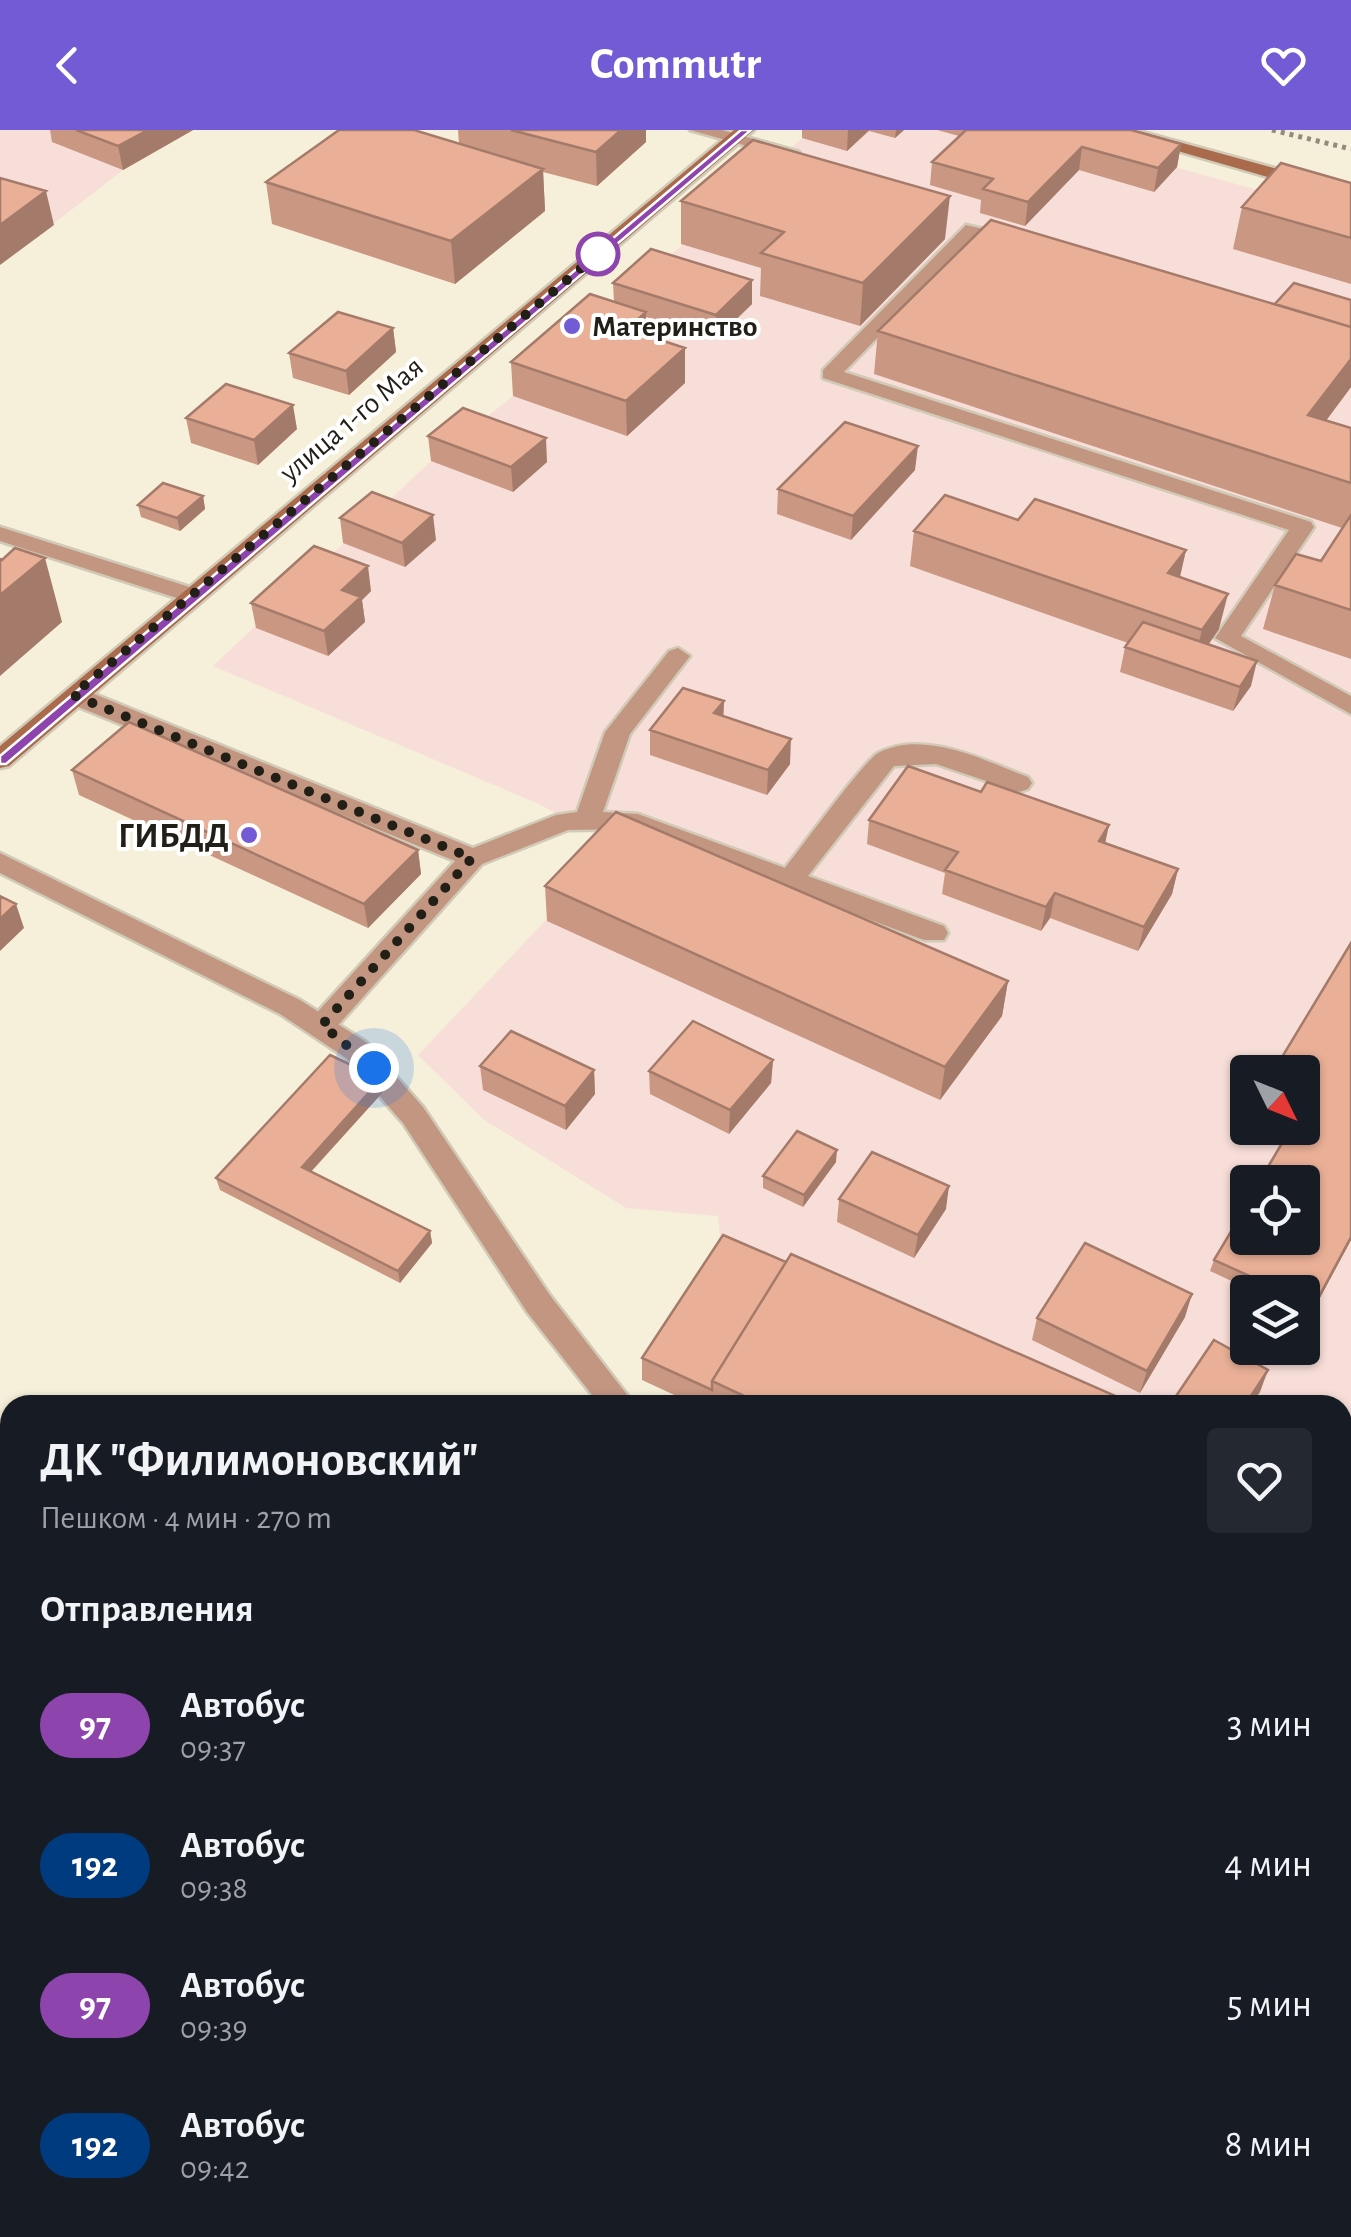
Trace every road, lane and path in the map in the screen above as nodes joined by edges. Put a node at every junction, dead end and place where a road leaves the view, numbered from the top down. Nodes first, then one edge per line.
1 (698, 130) edge
2 (1114, 130) edge
3 (1272, 130) edge
4 (740, 134) edge
5 (1351, 149) edge
6 (806, 156) edge
7 (1351, 195) edge
8 (974, 228) dead end
9 (0, 534) edge
10 (191, 595) junction
11 (678, 656) dead end
12 (73, 695) junction
13 (1351, 706) edge
14 (0, 760) edge
15 (1018, 783) dead end
16 (588, 818) junction
17 (472, 858) junction
18 (0, 862) edge
19 (792, 878) junction
20 (934, 933) dead end
21 (322, 1025) junction
22 (611, 1395) edge

1 - 4 street
2 - 7 street
3 - 5 path
4 - 6 street
4 - 10 street, улица 1-го Мая
8 - 13 street
9 - 10 street
10 - 12 street, улица 1-го Мая
11 - 16 street
12 - 14 street, улица 1-го Мая
12 - 17 street
15 - 19 street
16 - 17 street
16 - 19 street
17 - 21 street
18 - 21 street
19 - 20 street
21 - 22 street

